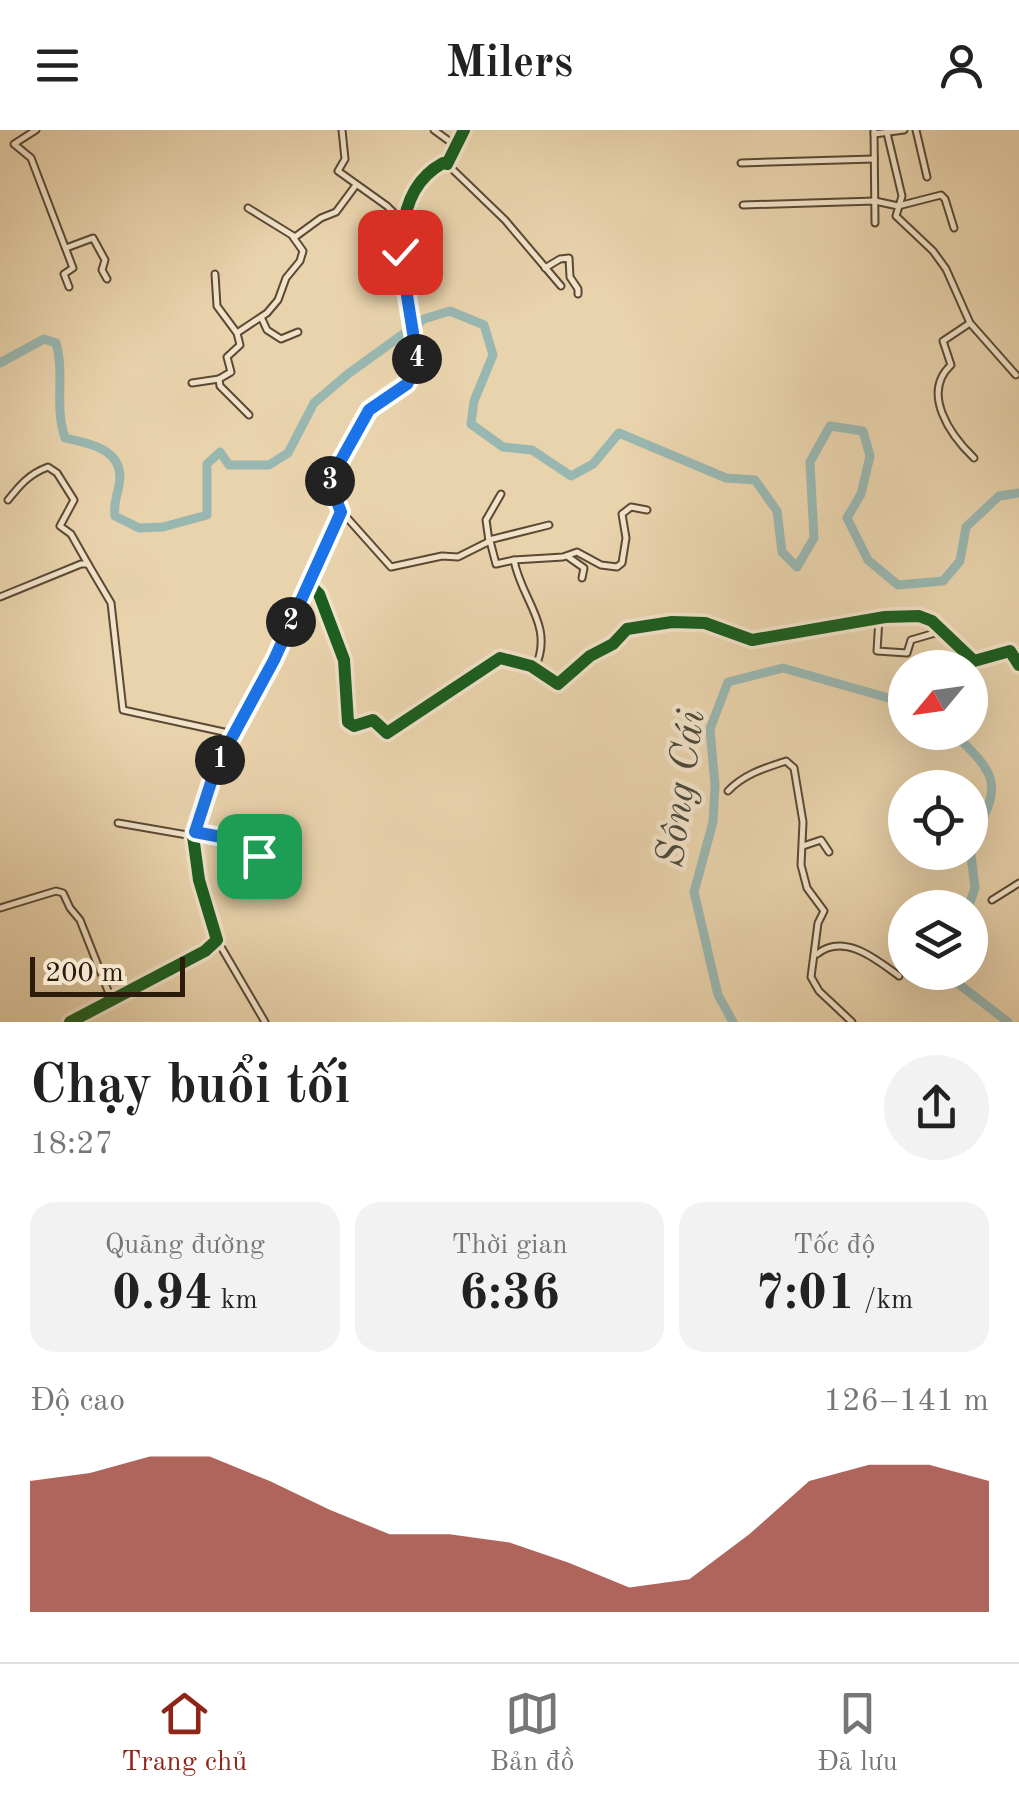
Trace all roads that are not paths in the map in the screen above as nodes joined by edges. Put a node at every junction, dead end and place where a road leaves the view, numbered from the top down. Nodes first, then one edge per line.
1 (36, 130) edge
2 (342, 130) edge
3 (434, 130) edge
4 (464, 130) edge
5 (904, 130) edge
6 (916, 130) edge
7 (874, 132) edge
8 (887, 133) junction
9 (456, 146) junction
10 (874, 159) junction
11 (741, 163) dead end
12 (447, 164) junction
13 (927, 177) dead end
14 (356, 185) junction
15 (875, 202) junction
16 (743, 205) dead end
17 (898, 206) junction
18 (248, 208) dead end
19 (875, 223) dead end
20 (405, 224) junction
21 (954, 228) dead end
22 (294, 237) junction
23 (66, 248) junction
24 (546, 268) junction
25 (215, 274) dead end
26 (107, 279) dead end
27 (561, 286) dead end
28 (68, 287) dead end
29 (578, 294) dead end
30 (262, 320) junction
31 (970, 324) junction
32 (298, 332) dead end
33 (237, 333) junction
34 (1016, 374) dead end
35 (215, 380) junction
36 (192, 383) dead end
37 (204, 389) dead end
38 (250, 415) dead end
39 (974, 458) dead end
40 (501, 494) dead end
41 (8, 500) dead end
42 (647, 510) dead end
43 (341, 512) junction
44 (550, 525) dead end
45 (489, 540) junction
46 (567, 556) junction
47 (514, 560) junction
48 (88, 564) junction
49 (582, 578) dead end
50 (308, 583) junction
51 (0, 597) edge
52 (879, 618) junction
53 (942, 631) junction
54 (1019, 665) edge
55 (535, 668) junction
56 (233, 734) junction
57 (728, 790) dead end
58 (118, 823) dead end
59 (244, 828) dead end
60 (194, 834) junction
61 (232, 839) junction
62 (803, 846) junction
63 (829, 852) dead end
64 (271, 878) dead end
65 (1019, 883) edge
66 (992, 900) dead end
67 (0, 908) edge
68 (217, 940) junction
69 (815, 956) junction
70 (888, 968) edge
71 (112, 1001) junction
72 (70, 1022) edge
73 (266, 1022) edge
74 (852, 1022) edge

1 - 23 street
2 - 14 street
3 - 9 street
4 - 9 street
5 - 8 street
6 - 13 street
7 - 8 street
7 - 10 street
8 - 17 street
9 - 12 street
10 - 11 street
10 - 15 street
12 - 20 street
12 - 24 street
14 - 20 street
14 - 22 street
15 - 16 street
15 - 17 street
15 - 19 street
17 - 21 street
17 - 31 street
18 - 22 street
20 - 43 street
22 - 30 street
23 - 26 street
23 - 28 street
24 - 27 street
24 - 29 street
25 - 33 street
30 - 32 street
30 - 33 street
31 - 34 street
31 - 39 street
33 - 35 street
35 - 36 street
35 - 37 street
35 - 38 street
40 - 45 street
41 - 48 street
42 - 46 street
43 - 45 street
43 - 50 street
44 - 45 street
45 - 47 street
46 - 47 street
46 - 49 street
47 - 55 street
48 - 51 street
48 - 56 street
50 - 55 street
50 - 56 street
52 - 53 street
52 - 53 street
52 - 55 street
53 - 54 street
56 - 60 street
57 - 62 street
58 - 60 street
59 - 61 street
60 - 61 street
60 - 68 street
61 - 64 street
62 - 63 street
62 - 69 street
65 - 66 street
67 - 71 street
68 - 71 street
68 - 73 street
69 - 70 street
69 - 74 street
71 - 72 street

